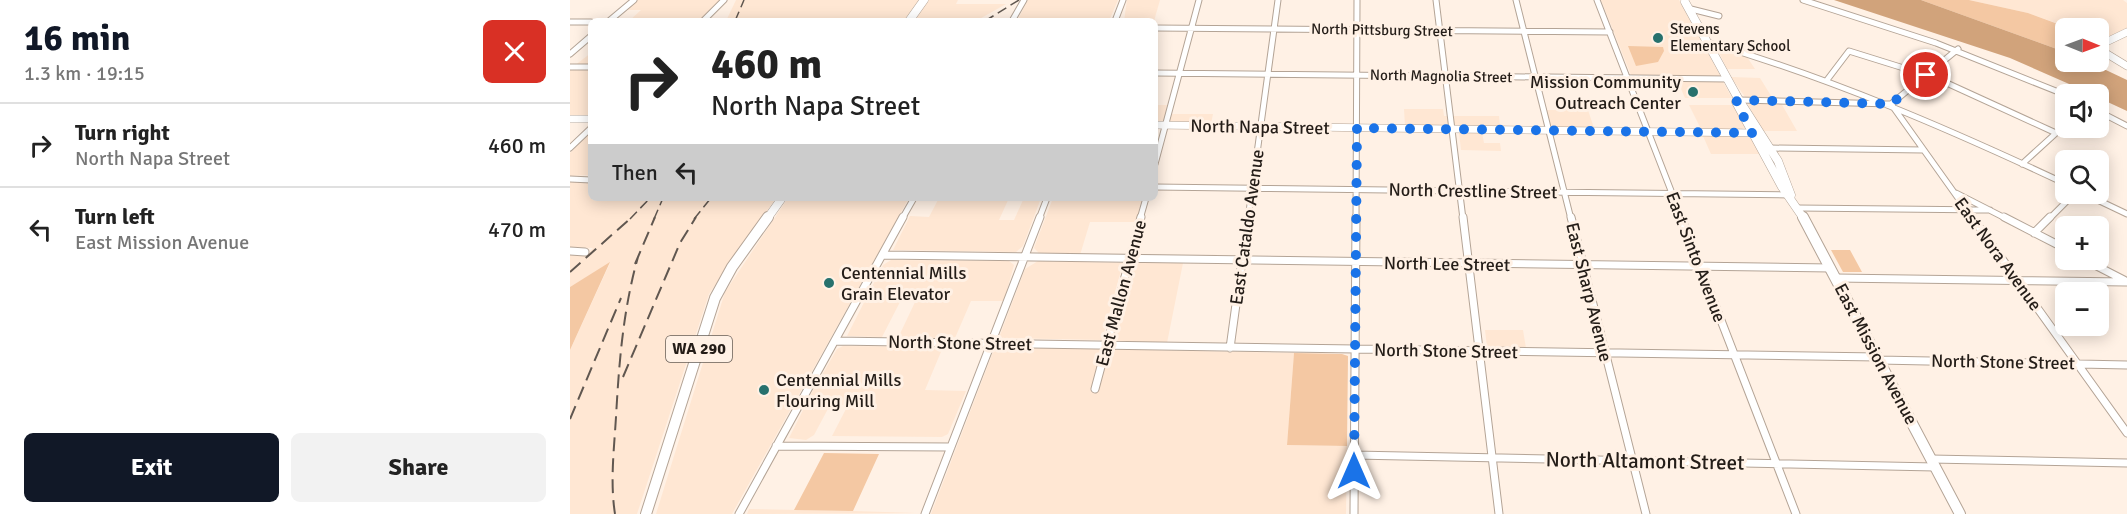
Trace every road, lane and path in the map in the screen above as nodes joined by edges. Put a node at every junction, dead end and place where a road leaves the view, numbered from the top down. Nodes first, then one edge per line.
1 (634, 0) edge
2 (724, 0) edge
3 (924, 0) edge
4 (1024, 0) edge
5 (1124, 0) edge
6 (1199, 0) edge
7 (1278, 0) edge
8 (1357, 0) edge
9 (1436, 0) edge
10 (1516, 0) edge
11 (1597, 0) edge
12 (1803, 0) edge
13 (1684, 1) edge
14 (1691, 9) junction
15 (1719, 16) dead end
16 (613, 18) edge
17 (706, 18) edge
18 (911, 18) edge
19 (1014, 18) edge
20 (1116, 18) edge
21 (1694, 18) junction
22 (570, 22) edge
23 (588, 22) edge
24 (1192, 27) junction
25 (1158, 28) edge
26 (1275, 28) junction
27 (1356, 29) junction
28 (1440, 31) junction
29 (1523, 31) junction
30 (1610, 32) junction
31 (2127, 32) edge
32 (588, 39) edge
33 (2109, 41) edge
34 (1707, 42) junction
35 (1958, 49) junction
36 (570, 54) edge
37 (2109, 55) edge
38 (2127, 66) edge
39 (570, 67) edge
40 (588, 67) edge
41 (1158, 73) edge
42 (1179, 74) junction
43 (1268, 74) junction
44 (1357, 75) junction
45 (1927, 75) junction
46 (1446, 76) junction
47 (1535, 77) junction
48 (1628, 78) junction
49 (1728, 80) junction
50 (1827, 80) junction
51 (2055, 90) edge
52 (1738, 100) junction
53 (1891, 104) junction
54 (2109, 117) edge
55 (570, 119) edge
56 (588, 119) edge
57 (1158, 125) edge
58 (1166, 126) junction
59 (2127, 126) edge
60 (1261, 127) junction
61 (1357, 128) junction
62 (1452, 129) junction
63 (1548, 130) junction
64 (588, 131) edge
65 (1648, 132) junction
66 (1757, 133) junction
67 (2055, 133) edge
68 (2055, 134) edge
69 (570, 148) edge
70 (1770, 148) junction
71 (1923, 150) junction
72 (1158, 154) edge
73 (2022, 164) junction
74 (570, 179) edge
75 (2055, 179) edge
76 (588, 180) edge
77 (1158, 187) edge
78 (1252, 188) junction
79 (1356, 190) junction
80 (1460, 191) junction
81 (1953, 191) junction
82 (1564, 192) junction
83 (1672, 194) junction
84 (1791, 195) junction
85 (780, 201) edge
86 (913, 201) edge
87 (1046, 201) edge
88 (1145, 201) edge
89 (2064, 204) edge
90 (2106, 204) edge
91 (1798, 208) junction
92 (1966, 210) junction
93 (1990, 210) junction
94 (2127, 214) edge
95 (2034, 233) junction
96 (2055, 244) edge
97 (570, 251) edge
98 (585, 252) dead end
99 (883, 255) junction
100 (1025, 257) junction
101 (1130, 259) junction
102 (1242, 261) junction
103 (1355, 263) junction
104 (1468, 264) junction
105 (1582, 265) junction
106 (1700, 267) junction
107 (2104, 270) edge
108 (1833, 273) junction
109 (2017, 280) junction
110 (2127, 282) edge
111 (835, 341) junction
112 (993, 344) junction
113 (1107, 345) junction
114 (1230, 348) junction
115 (1354, 349) junction
116 (1479, 352) junction
117 (1605, 354) junction
118 (1734, 356) junction
119 (1878, 359) junction
120 (2077, 364) junction
121 (2127, 364) edge
122 (1095, 389) dead end
123 (2127, 433) edge
124 (776, 446) junction
125 (951, 447) junction
126 (1354, 455) junction
127 (1493, 459) junction
128 (1632, 460) junction
129 (1934, 463) junction
130 (2127, 463) edge
131 (1777, 464) junction
132 (646, 514) edge
133 (739, 514) edge
134 (925, 514) edge
135 (1354, 514) edge
136 (1499, 514) edge
137 (1646, 514) edge
138 (1796, 514) edge
139 (1960, 514) edge

1 - 16 street
2 - 17 street
3 - 18 main road
4 - 19 street
5 - 20 street
6 - 24 street
7 - 26 street, East Cataldo Avenue
8 - 27 street
9 - 28 street
10 - 29 street, East Sharp Avenue
11 - 30 street, East Sinto Avenue
12 - 35 street
13 - 14 main road, East Mission Avenue
13 - 21 main road, East Mission Avenue
14 - 15 street
14 - 21 main road, East Mission Avenue
21 - 34 main road, East Mission Avenue
22 - 23 street
24 - 25 street, North Pittsburg Street
24 - 26 street, North Pittsburg Street
24 - 42 street
26 - 27 street, North Pittsburg Street
26 - 43 street, East Cataldo Avenue
27 - 28 street, North Pittsburg Street
27 - 44 street
28 - 29 street, North Pittsburg Street
28 - 46 street
29 - 30 street, North Pittsburg Street
29 - 47 street, East Sharp Avenue
30 - 48 street, East Sinto Avenue
31 - 33 main road
32 - 36 street
34 - 49 main road, East Mission Avenue
34 - 50 street
35 - 45 street
35 - 51 street
37 - 38 main road
39 - 40 street
41 - 42 street, North Magnolia Street
42 - 43 street, North Magnolia Street
42 - 58 street
43 - 44 street, North Magnolia Street
43 - 60 street, East Cataldo Avenue
44 - 46 street, North Magnolia Street
44 - 61 street
45 - 50 street
45 - 53 street
45 - 67 street
46 - 47 street, North Magnolia Street
46 - 62 street
47 - 48 street, North Magnolia Street
47 - 63 street, East Sharp Avenue
48 - 49 street, North Magnolia Street
48 - 65 street, East Sinto Avenue
49 - 52 main road, East Mission Avenue
50 - 53 street
52 - 53 street
52 - 66 main road, East Mission Avenue
53 - 71 street, East Nora Avenue
53 - 73 street
54 - 59 street
55 - 56 main road
57 - 58 main road, North Napa Street
58 - 60 main road, North Napa Street
58 - 72 street
60 - 61 main road, North Napa Street
60 - 78 street, East Cataldo Avenue
61 - 62 main road, North Napa Street
61 - 79 street
62 - 63 main road, North Napa Street
62 - 80 street
63 - 65 main road, North Napa Street
63 - 82 street, East Sharp Avenue
64 - 69 street
65 - 66 main road, North Napa Street
65 - 83 street, East Sinto Avenue
66 - 70 main road, East Mission Avenue
66 - 84 main road, East Mission Avenue
68 - 73 street
70 - 71 street
70 - 84 main road, East Mission Avenue
71 - 81 street, East Nora Avenue
73 - 75 street
74 - 76 street
77 - 78 street, North Crestline Street
78 - 79 street, North Crestline Street
78 - 102 street, East Cataldo Avenue
79 - 80 street, North Crestline Street
79 - 103 street
80 - 82 street, North Crestline Street
80 - 104 street
81 - 92 street, East Nora Avenue
81 - 93 street
82 - 83 street, North Crestline Street
82 - 105 street, East Sharp Avenue
83 - 84 street, North Crestline Street
83 - 106 street, East Sinto Avenue
84 - 91 main road, East Mission Avenue
85 - 132 main road, WA 290
86 - 99 street
87 - 100 street
88 - 101 street, East Mallon Avenue
89 - 95 street
90 - 94 street
91 - 92 street
91 - 108 main road, East Mission Avenue
92 - 93 street
92 - 109 street, East Nora Avenue
93 - 95 street
95 - 96 street
97 - 98 street
99 - 100 street, North Lee Street
99 - 111 street
100 - 101 street, North Lee Street
100 - 112 street
101 - 102 street, North Lee Street
101 - 113 street, East Mallon Avenue
102 - 103 street, North Lee Street
102 - 114 street, East Cataldo Avenue
103 - 104 street, North Lee Street
103 - 115 street
104 - 105 street, North Lee Street
104 - 116 street
105 - 106 street, North Lee Street
105 - 117 street, East Sharp Avenue
106 - 108 street, North Lee Street
106 - 118 street, East Sinto Avenue
107 - 110 street
108 - 109 street, North Lee Street
108 - 119 main road, East Mission Avenue
109 - 110 street, North Lee Street
109 - 120 street, East Nora Avenue
111 - 112 street, North Stone Street
111 - 124 street
112 - 113 street, North Stone Street
112 - 125 street
113 - 114 street, North Stone Street
113 - 122 street, East Mallon Avenue
114 - 115 street, North Stone Street
115 - 116 street, North Stone Street
115 - 126 street
116 - 117 street, North Stone Street
116 - 127 street
117 - 118 street, North Stone Street
117 - 128 street, East Sharp Avenue
118 - 119 street, North Stone Street
118 - 131 street, East Sinto Avenue
119 - 120 street, North Stone Street
119 - 129 main road, East Mission Avenue
120 - 121 street, North Stone Street
120 - 123 street, East Nora Avenue
124 - 125 street
124 - 133 street
125 - 134 street
126 - 127 street, North Altamont Street
126 - 135 street
127 - 128 street, North Altamont Street
127 - 136 street
128 - 131 street, North Altamont Street
128 - 137 street, East Sharp Avenue
129 - 130 street, North Altamont Street
129 - 131 street, North Altamont Street
129 - 139 main road, East Mission Avenue
131 - 138 street, East Sinto Avenue

